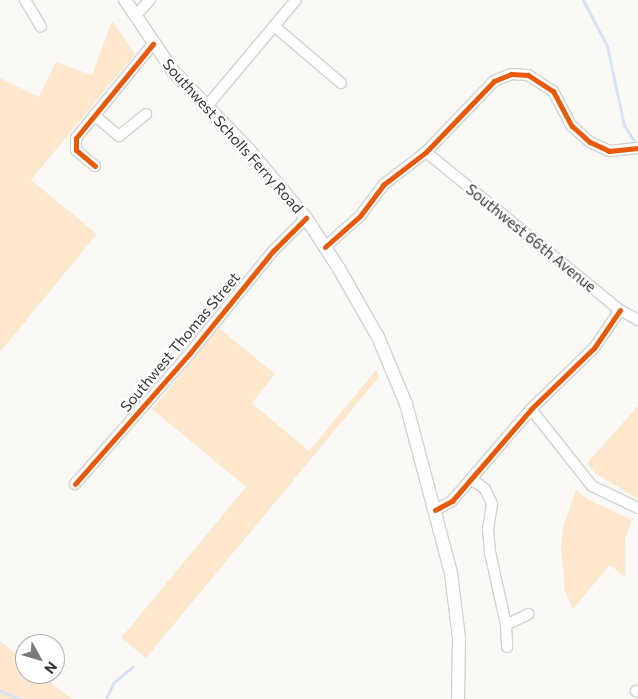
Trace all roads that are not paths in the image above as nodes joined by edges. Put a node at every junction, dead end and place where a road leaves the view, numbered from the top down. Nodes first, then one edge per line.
1 (25, 0) edge
2 (125, 0) edge
3 (150, 0) edge
4 (296, 0) edge
5 (135, 16) junction
6 (274, 26) junction
7 (41, 27) dead end
8 (153, 44) junction
9 (341, 83) dead end
10 (207, 106) junction
11 (146, 114) dead end
12 (94, 115) junction
13 (638, 148) edge
14 (426, 152) junction
15 (95, 166) dead end
16 (306, 218) junction
17 (325, 247) junction
18 (620, 310) junction
19 (638, 320) edge
20 (531, 408) junction
21 (472, 479) junction
22 (75, 484) dead end
23 (638, 508) edge
24 (436, 510) junction
25 (529, 614) dead end
26 (506, 625) junction
27 (507, 647) dead end
28 (458, 699) edge

1 - 7 street
2 - 5 main road, Southwest Scholls Ferry Road
3 - 5 street
4 - 6 street
5 - 8 main road, Southwest Scholls Ferry Road
6 - 9 street
6 - 10 street
8 - 10 main road, Southwest Scholls Ferry Road
8 - 12 street
10 - 16 main road, Southwest Scholls Ferry Road
11 - 12 street
12 - 15 street
13 - 14 street
14 - 17 street
14 - 18 street, Southwest 66th Avenue
16 - 17 main road, Southwest Scholls Ferry Road
16 - 22 street, Southwest Thomas Street
17 - 24 main road, Southwest Scholls Ferry Road
18 - 19 street, Southwest 66th Avenue
18 - 20 street
20 - 21 street
20 - 23 street
21 - 24 street
21 - 26 street
24 - 28 main road, Southwest Scholls Ferry Road
25 - 26 street
26 - 27 street

